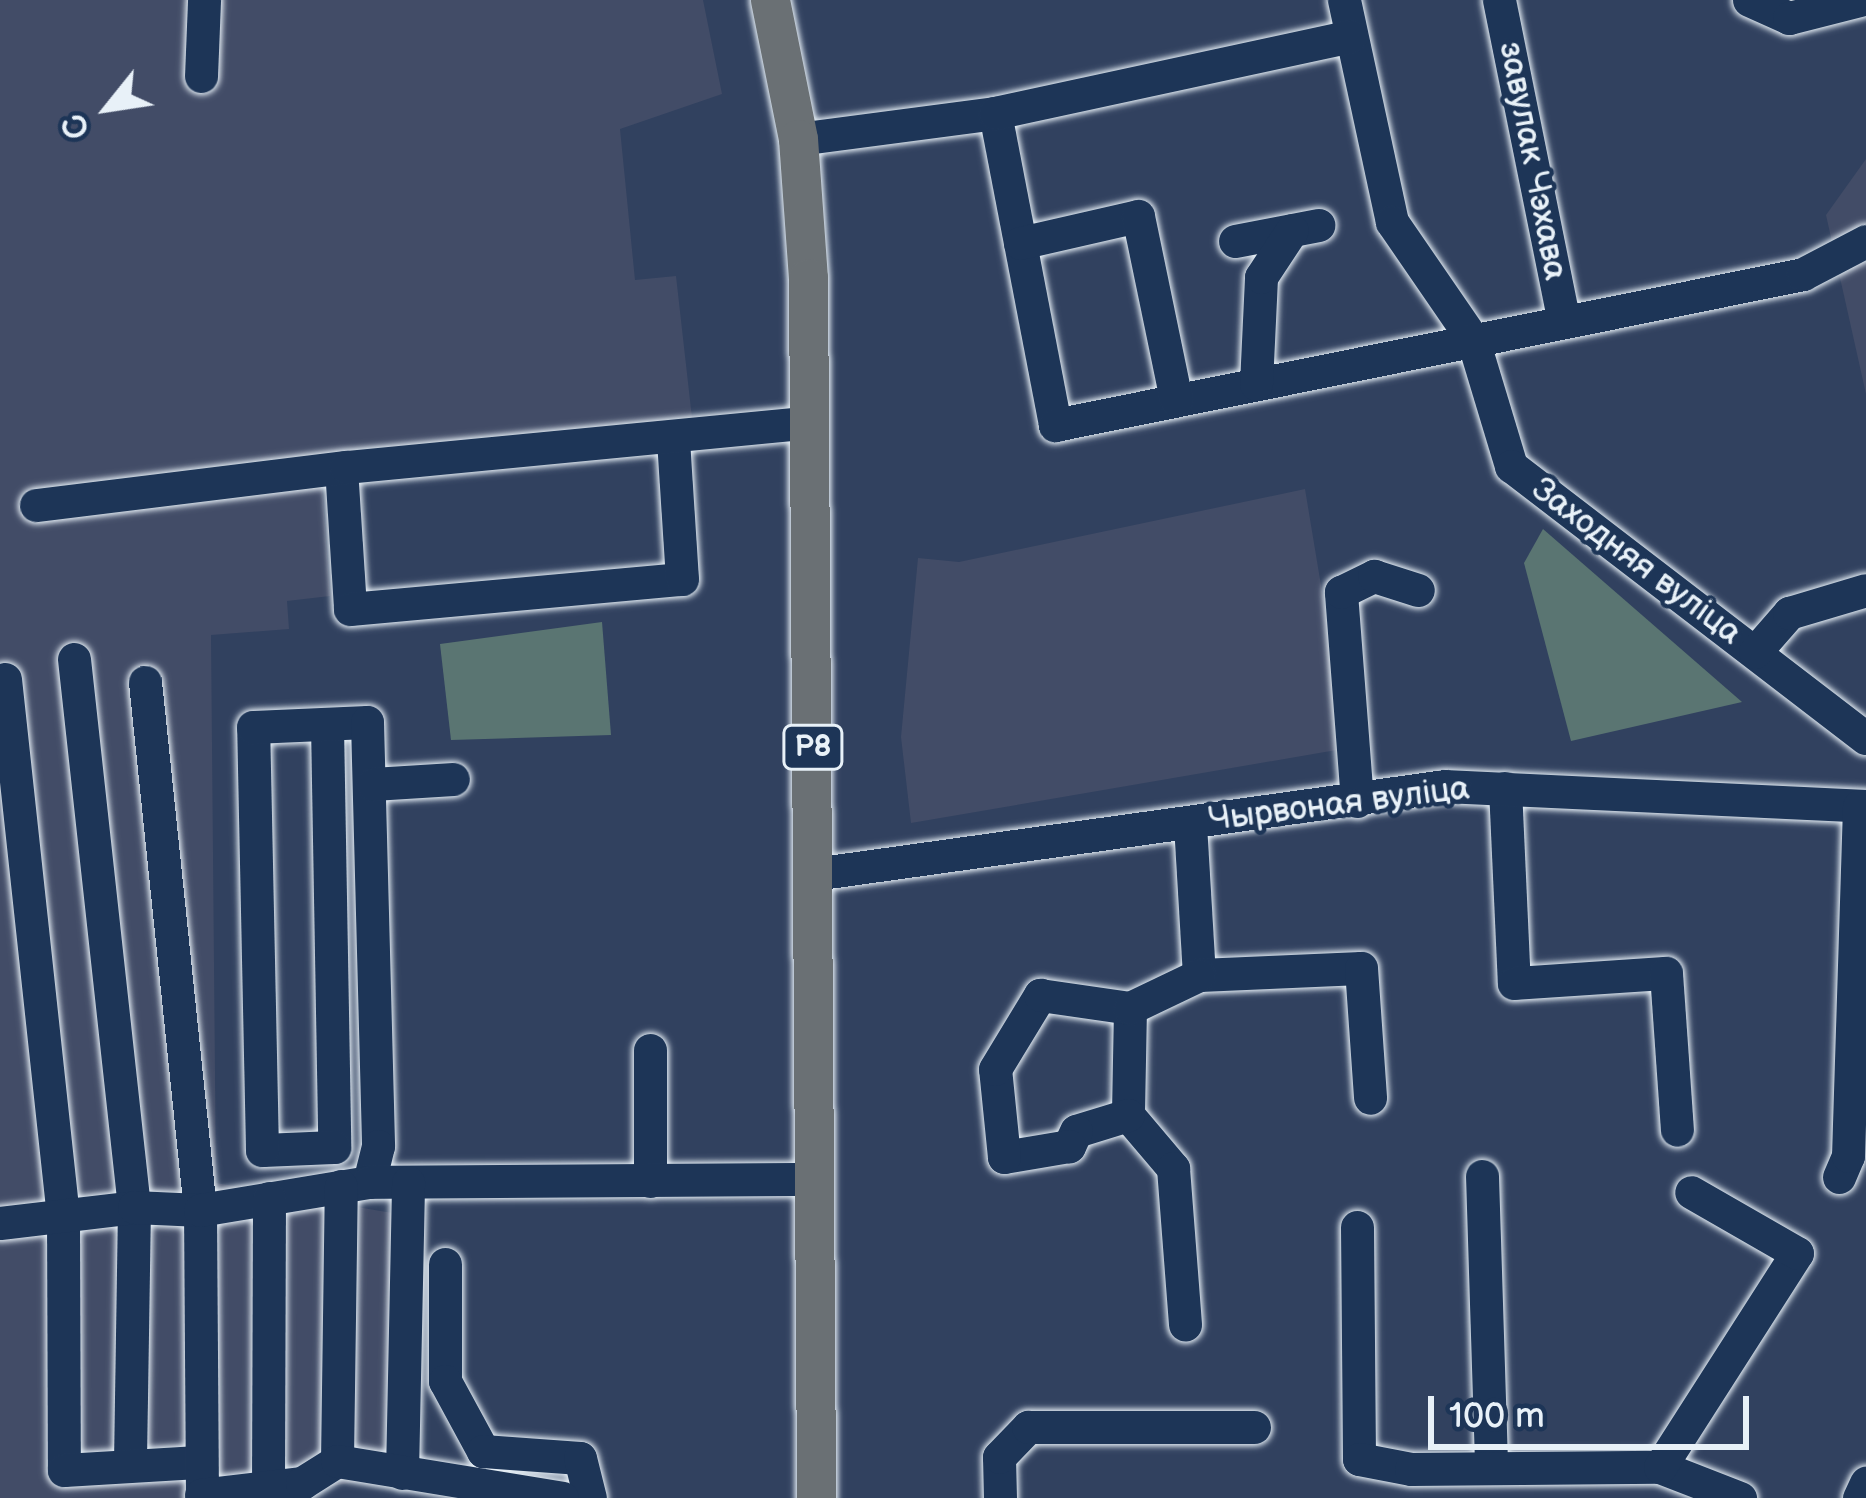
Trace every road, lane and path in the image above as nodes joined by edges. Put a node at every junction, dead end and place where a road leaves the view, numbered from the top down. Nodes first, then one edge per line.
1 (204, 0) edge
2 (770, 0) edge
3 (1344, 0) edge
4 (1749, 0) edge
5 (1860, 0) edge
6 (1508, 2) edge
7 (1351, 36) junction
8 (201, 76) dead end
9 (994, 113) junction
10 (797, 139) junction
11 (1234, 241) dead end
12 (1866, 241) edge
13 (1020, 243) junction
14 (1564, 322) junction
15 (1472, 340) junction
16 (1256, 384) junction
17 (1176, 400) junction
18 (811, 422) junction
19 (673, 440) junction
20 (341, 468) junction
21 (36, 506) dead end
22 (1418, 590) dead end
23 (1866, 590) edge
24 (1755, 652) junction
25 (74, 659) dead end
26 (5, 679) dead end
27 (146, 682) dead end
28 (327, 725) junction
29 (1866, 738) edge
30 (453, 779) dead end
31 (373, 784) junction
32 (1505, 788) junction
33 (1357, 801) junction
34 (1862, 806) edge
35 (1190, 824) junction
36 (814, 874) junction
37 (1860, 958) edge
38 (1199, 975) junction
39 (1130, 1008) junction
40 (650, 1050) dead end
41 (1370, 1098) dead end
42 (1128, 1115) junction
43 (1678, 1130) dead end
44 (293, 1150) junction
45 (1851, 1163) edge
46 (1482, 1176) dead end
47 (814, 1179) junction
48 (650, 1181) junction
49 (408, 1182) junction
50 (355, 1184) junction
51 (1690, 1192) dead end
52 (284, 1195) junction
53 (134, 1207) junction
54 (200, 1210) junction
55 (63, 1216) junction
56 (0, 1223) edge
57 (1358, 1227) dead end
58 (446, 1264) dead end
59 (1185, 1325) dead end
60 (1254, 1427) dead end
61 (338, 1461) junction
62 (130, 1465) junction
63 (1491, 1466) junction
64 (1660, 1467) junction
65 (402, 1473) junction
66 (1412, 1484) edge
67 (1866, 1484) edge
68 (200, 1485) edge
69 (291, 1489) edge
70 (562, 1498) edge
71 (590, 1498) edge
72 (816, 1498) edge
73 (1000, 1498) edge
74 (1740, 1498) edge
75 (1859, 1498) edge

1 - 8 street
2 - 10 main road, Р8
3 - 7 street, Заходняя вуліца
4 - 5 street
6 - 14 street, завулак Чэхава
7 - 9 street
7 - 15 street, Заходняя вуліца
9 - 10 street
9 - 13 street
10 - 18 main road, Р8
11 - 16 street
12 - 14 street
13 - 17 street
13 - 17 street
14 - 15 street
15 - 16 street
15 - 24 street, Заходняя вуліца
16 - 17 street
18 - 19 street
18 - 36 main road, Р8
19 - 20 street
19 - 20 street
20 - 21 street
22 - 33 street
23 - 24 street
24 - 29 street, Заходняя вуліца
25 - 53 street
26 - 55 street
27 - 54 street
28 - 31 street
28 - 44 street
28 - 44 street
30 - 31 street
31 - 50 street
32 - 33 street, Чырвоная вуліца
32 - 34 street, Чырвоная вуліца
32 - 43 street
33 - 35 street, Чырвоная вуліца
34 - 37 street
35 - 36 street, Чырвоная вуліца
35 - 38 street
36 - 47 main road, Р8
37 - 45 street
38 - 39 street
38 - 41 street
39 - 42 street
39 - 42 street
40 - 48 street
42 - 59 street
44 - 52 street
46 - 63 street
47 - 48 street
47 - 72 main road, Р8
48 - 49 street
49 - 50 street
49 - 65 street
50 - 52 street
50 - 61 street
51 - 64 street
52 - 54 street
52 - 69 street
53 - 54 street
53 - 55 street
53 - 62 street
54 - 68 street
55 - 56 street
55 - 62 street
57 - 66 street
58 - 71 street
60 - 73 street
61 - 65 street
61 - 69 street
62 - 68 street
63 - 64 street
63 - 66 street
64 - 74 street
65 - 70 street
67 - 75 street
68 - 69 street

